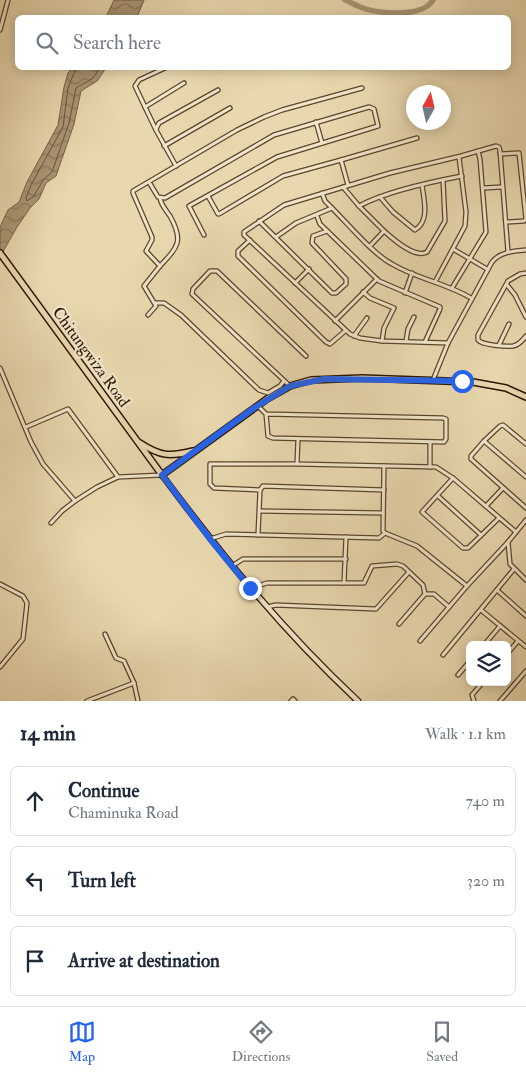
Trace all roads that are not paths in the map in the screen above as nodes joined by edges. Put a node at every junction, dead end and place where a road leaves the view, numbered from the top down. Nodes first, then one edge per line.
1 (8, 0) edge
2 (0, 30) edge
3 (160, 70) edge
4 (184, 83) dead end
5 (362, 88) dead end
6 (218, 90) dead end
7 (145, 107) junction
8 (230, 108) dead end
9 (316, 122) junction
10 (156, 130) junction
11 (417, 138) dead end
12 (322, 143) junction
13 (164, 146) junction
14 (478, 151) junction
15 (500, 154) junction
16 (459, 157) junction
17 (341, 160) junction
18 (176, 166) junction
19 (462, 176) junction
20 (443, 180) junction
21 (149, 182) junction
22 (348, 185) junction
23 (422, 185) junction
24 (502, 186) junction
25 (343, 187) junction
26 (483, 188) junction
27 (322, 193) junction
28 (208, 196) junction
29 (380, 197) junction
30 (160, 198) junction
31 (359, 206) junction
32 (332, 208) junction
33 (317, 216) junction
34 (259, 221) junction
35 (506, 222) junction
36 (327, 231) junction
37 (384, 231) junction
38 (204, 235) dead end
39 (276, 237) junction
40 (250, 240) junction
41 (370, 246) junction
42 (453, 249) junction
43 (526, 250) edge
44 (508, 252) junction
45 (0, 253) edge
46 (470, 259) junction
47 (160, 266) junction
48 (309, 269) junction
49 (487, 269) junction
50 (412, 273) junction
51 (526, 273) edge
52 (377, 279) junction
53 (435, 282) junction
54 (295, 283) junction
55 (507, 284) junction
56 (452, 288) junction
57 (363, 292) junction
58 (405, 293) junction
59 (471, 298) junction
60 (155, 303) junction
61 (148, 315) dead end
62 (414, 317) dead end
63 (526, 317) edge
64 (367, 318) dead end
65 (335, 322) junction
66 (509, 324) dead end
67 (344, 331) junction
68 (354, 336) junction
69 (526, 336) edge
70 (382, 341) junction
71 (406, 341) junction
72 (425, 342) junction
73 (448, 343) junction
74 (499, 345) junction
75 (306, 356) dead end
76 (0, 368) edge
77 (433, 380) junction
78 (284, 381) junction
79 (290, 386) junction
80 (526, 397) edge
81 (257, 406) junction
82 (266, 414) junction
83 (26, 427) junction
84 (298, 439) junction
85 (136, 440) junction
86 (484, 441) junction
87 (430, 442) junction
88 (526, 444) edge
89 (196, 450) junction
90 (297, 464) junction
91 (384, 466) junction
92 (430, 467) junction
93 (162, 475) junction
94 (118, 477) junction
95 (526, 477) edge
96 (453, 478) junction
97 (503, 488) junction
98 (260, 490) junction
99 (384, 490) junction
100 (438, 496) junction
101 (75, 500) junction
102 (486, 506) junction
103 (526, 508) edge
104 (260, 510) junction
105 (383, 513) junction
106 (498, 518) junction
107 (526, 520) edge
108 (51, 523) dead end
109 (516, 532) junction
110 (385, 533) junction
111 (258, 535) junction
112 (481, 535) junction
113 (346, 537) junction
114 (210, 539) junction
115 (508, 542) junction
116 (346, 559) junction
117 (231, 566) junction
118 (514, 569) junction
119 (409, 572) junction
120 (526, 580) edge
121 (344, 583) junction
122 (0, 584) edge
123 (467, 586) junction
124 (250, 588) junction
125 (497, 590) junction
126 (425, 594) junction
127 (266, 607) junction
128 (449, 607) junction
129 (481, 610) junction
130 (526, 616) edge
131 (399, 624) dead end
132 (500, 626) junction
133 (105, 634) dead end
134 (420, 641) dead end
135 (487, 641) edge
136 (518, 641) junction
137 (526, 646) edge
138 (511, 649) edge
139 (443, 655) dead end
140 (466, 666) edge
141 (0, 668) edge
142 (526, 671) edge
143 (458, 675) dead end
144 (134, 683) junction
145 (480, 686) edge
146 (103, 695) junction
147 (88, 701) edge
148 (106, 701) edge
149 (138, 701) edge
150 (291, 701) edge
151 (296, 701) edge
152 (358, 701) edge
153 (474, 701) edge
154 (500, 701) edge

1 - 2 street
3 - 7 street
4 - 7 street
5 - 18 street
6 - 10 street
7 - 10 street
8 - 13 street
9 - 12 street
9 - 12 street
9 - 30 street
10 - 13 street
11 - 17 street
12 - 28 street
13 - 18 street
14 - 15 street
14 - 16 street
14 - 26 street
15 - 24 street
15 - 35 street
16 - 19 street
16 - 22 street
17 - 22 street
17 - 28 street
18 - 21 street
19 - 20 street
19 - 42 street
20 - 23 street
20 - 37 street
21 - 30 street
21 - 47 street
22 - 25 street
23 - 29 street
23 - 29 street
24 - 26 street
24 - 35 street
25 - 27 street
25 - 31 street
26 - 46 street
27 - 32 street
27 - 34 street
28 - 38 street
29 - 31 street
30 - 47 street
31 - 37 street
32 - 33 street
32 - 41 street
33 - 36 street
33 - 39 street
34 - 39 street
34 - 40 street
35 - 44 street
36 - 48 street
36 - 52 street
37 - 41 street
39 - 48 street
40 - 54 street
40 - 67 street
41 - 50 street
42 - 46 street
42 - 53 street
43 - 44 street
44 - 49 street
45 - 85 main road, Chitungwiza Road
46 - 49 street
46 - 56 street
47 - 60 street
48 - 54 street
49 - 59 street
50 - 53 street
50 - 58 street
51 - 55 street
52 - 57 street
52 - 58 street
53 - 56 street
54 - 65 street
55 - 63 street
55 - 74 street
56 - 59 street
57 - 65 street
57 - 70 street
58 - 72 street
59 - 73 street
60 - 61 street
60 - 78 street
62 - 71 street
64 - 68 street
65 - 67 street
66 - 74 street
67 - 68 street
68 - 70 street
69 - 74 street
70 - 71 street
71 - 72 street
72 - 73 street
73 - 77 street
75 - 78 street
76 - 83 street
77 - 79 main road
77 - 80 main road
78 - 79 street
79 - 81 main road
81 - 82 street
81 - 89 main road
82 - 84 street
82 - 87 street
83 - 94 street
83 - 101 street
84 - 87 street
84 - 90 street
85 - 89 main road
85 - 93 main road, Chitungwiza Road
86 - 88 street
86 - 95 street
86 - 97 street
87 - 92 street
89 - 93 main road
90 - 91 street
90 - 98 street
91 - 92 street
91 - 99 street
92 - 96 street
93 - 94 street
93 - 114 main road
94 - 101 street
96 - 100 street
96 - 102 street
97 - 102 street
97 - 103 street
98 - 99 street
98 - 104 street
99 - 105 street
100 - 112 street
100 - 112 street
101 - 108 street
102 - 106 street
104 - 105 street
104 - 111 street
105 - 110 street
106 - 109 street
106 - 112 street
107 - 109 street
109 - 115 street
110 - 113 street
110 - 123 street
111 - 113 street
111 - 114 street
113 - 116 street
114 - 117 main road
115 - 118 street
115 - 123 street
116 - 117 street
116 - 121 street
117 - 124 main road
118 - 120 street
118 - 125 street
119 - 121 street
119 - 126 street
119 - 127 street
121 - 124 street
122 - 141 street
123 - 128 street
124 - 127 main road
125 - 129 street
125 - 130 street
126 - 128 street
126 - 131 street
127 - 152 main road
128 - 134 street
129 - 132 street
129 - 139 street
132 - 135 street
132 - 136 street
133 - 144 street
136 - 137 street
136 - 138 street
140 - 143 street
142 - 154 street
144 - 146 street
144 - 149 street
145 - 153 street
146 - 147 street
146 - 148 street
150 - 151 street

